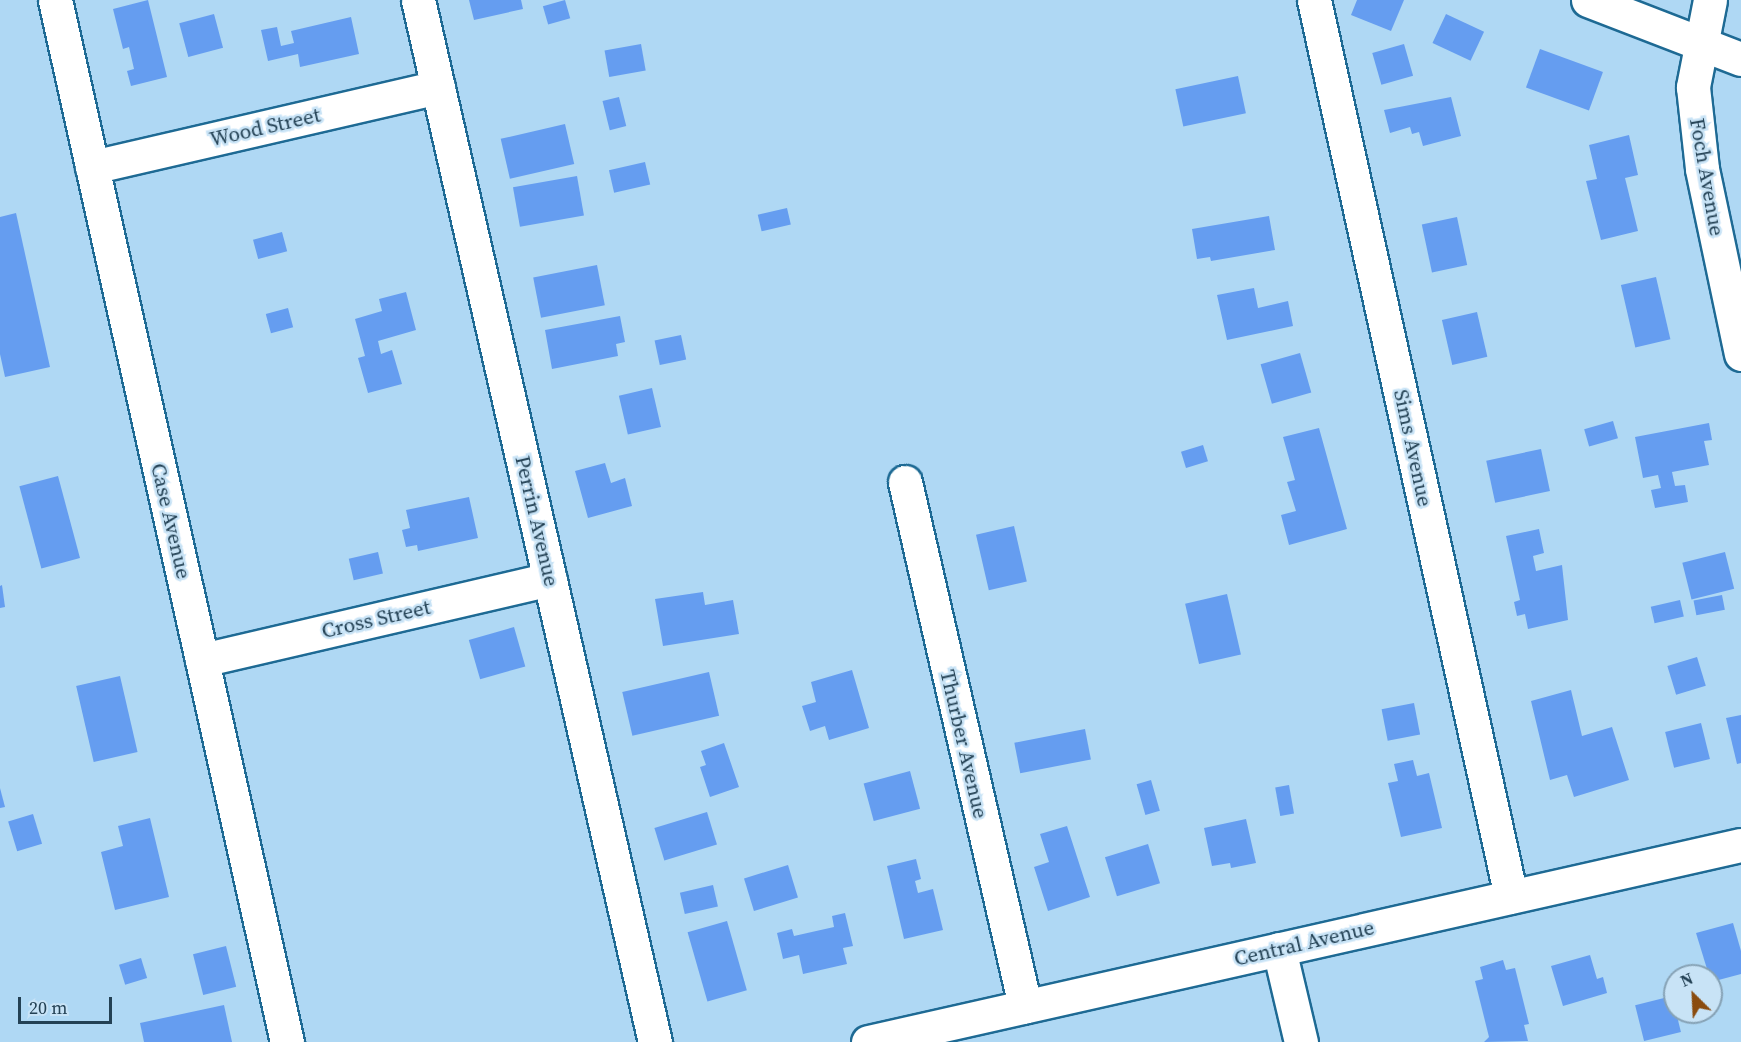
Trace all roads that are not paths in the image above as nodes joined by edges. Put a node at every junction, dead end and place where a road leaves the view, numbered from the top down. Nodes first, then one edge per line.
1 (56, 0) edge
2 (418, 0) edge
3 (1314, 0) edge
4 (1588, 0) edge
5 (1710, 0) edge
6 (1701, 45) junction
7 (1741, 59) edge
8 (438, 87) junction
9 (92, 166) junction
10 (1741, 354) edge
11 (905, 482) dead end
12 (550, 579) junction
13 (202, 660) junction
14 (1741, 845) edge
15 (1511, 897) junction
16 (1279, 949) junction
17 (1025, 1006) junction
18 (888, 1040) edge
19 (287, 1042) edge
20 (655, 1042) edge
21 (1301, 1042) edge

1 - 9 street, Case Avenue
2 - 8 street, Perrin Avenue
3 - 15 street, Sims Avenue
4 - 6 street
5 - 6 street, Foch Avenue
6 - 7 street
6 - 10 street, Foch Avenue
8 - 9 street, Wood Street
8 - 12 street, Perrin Avenue
9 - 13 street, Case Avenue
11 - 17 street, Thurber Avenue
12 - 13 street, Cross Street
12 - 20 street, Perrin Avenue
13 - 19 street, Case Avenue
14 - 15 street, Central Avenue
15 - 16 street, Central Avenue
16 - 17 street, Central Avenue
16 - 21 street
17 - 18 street, Central Avenue

